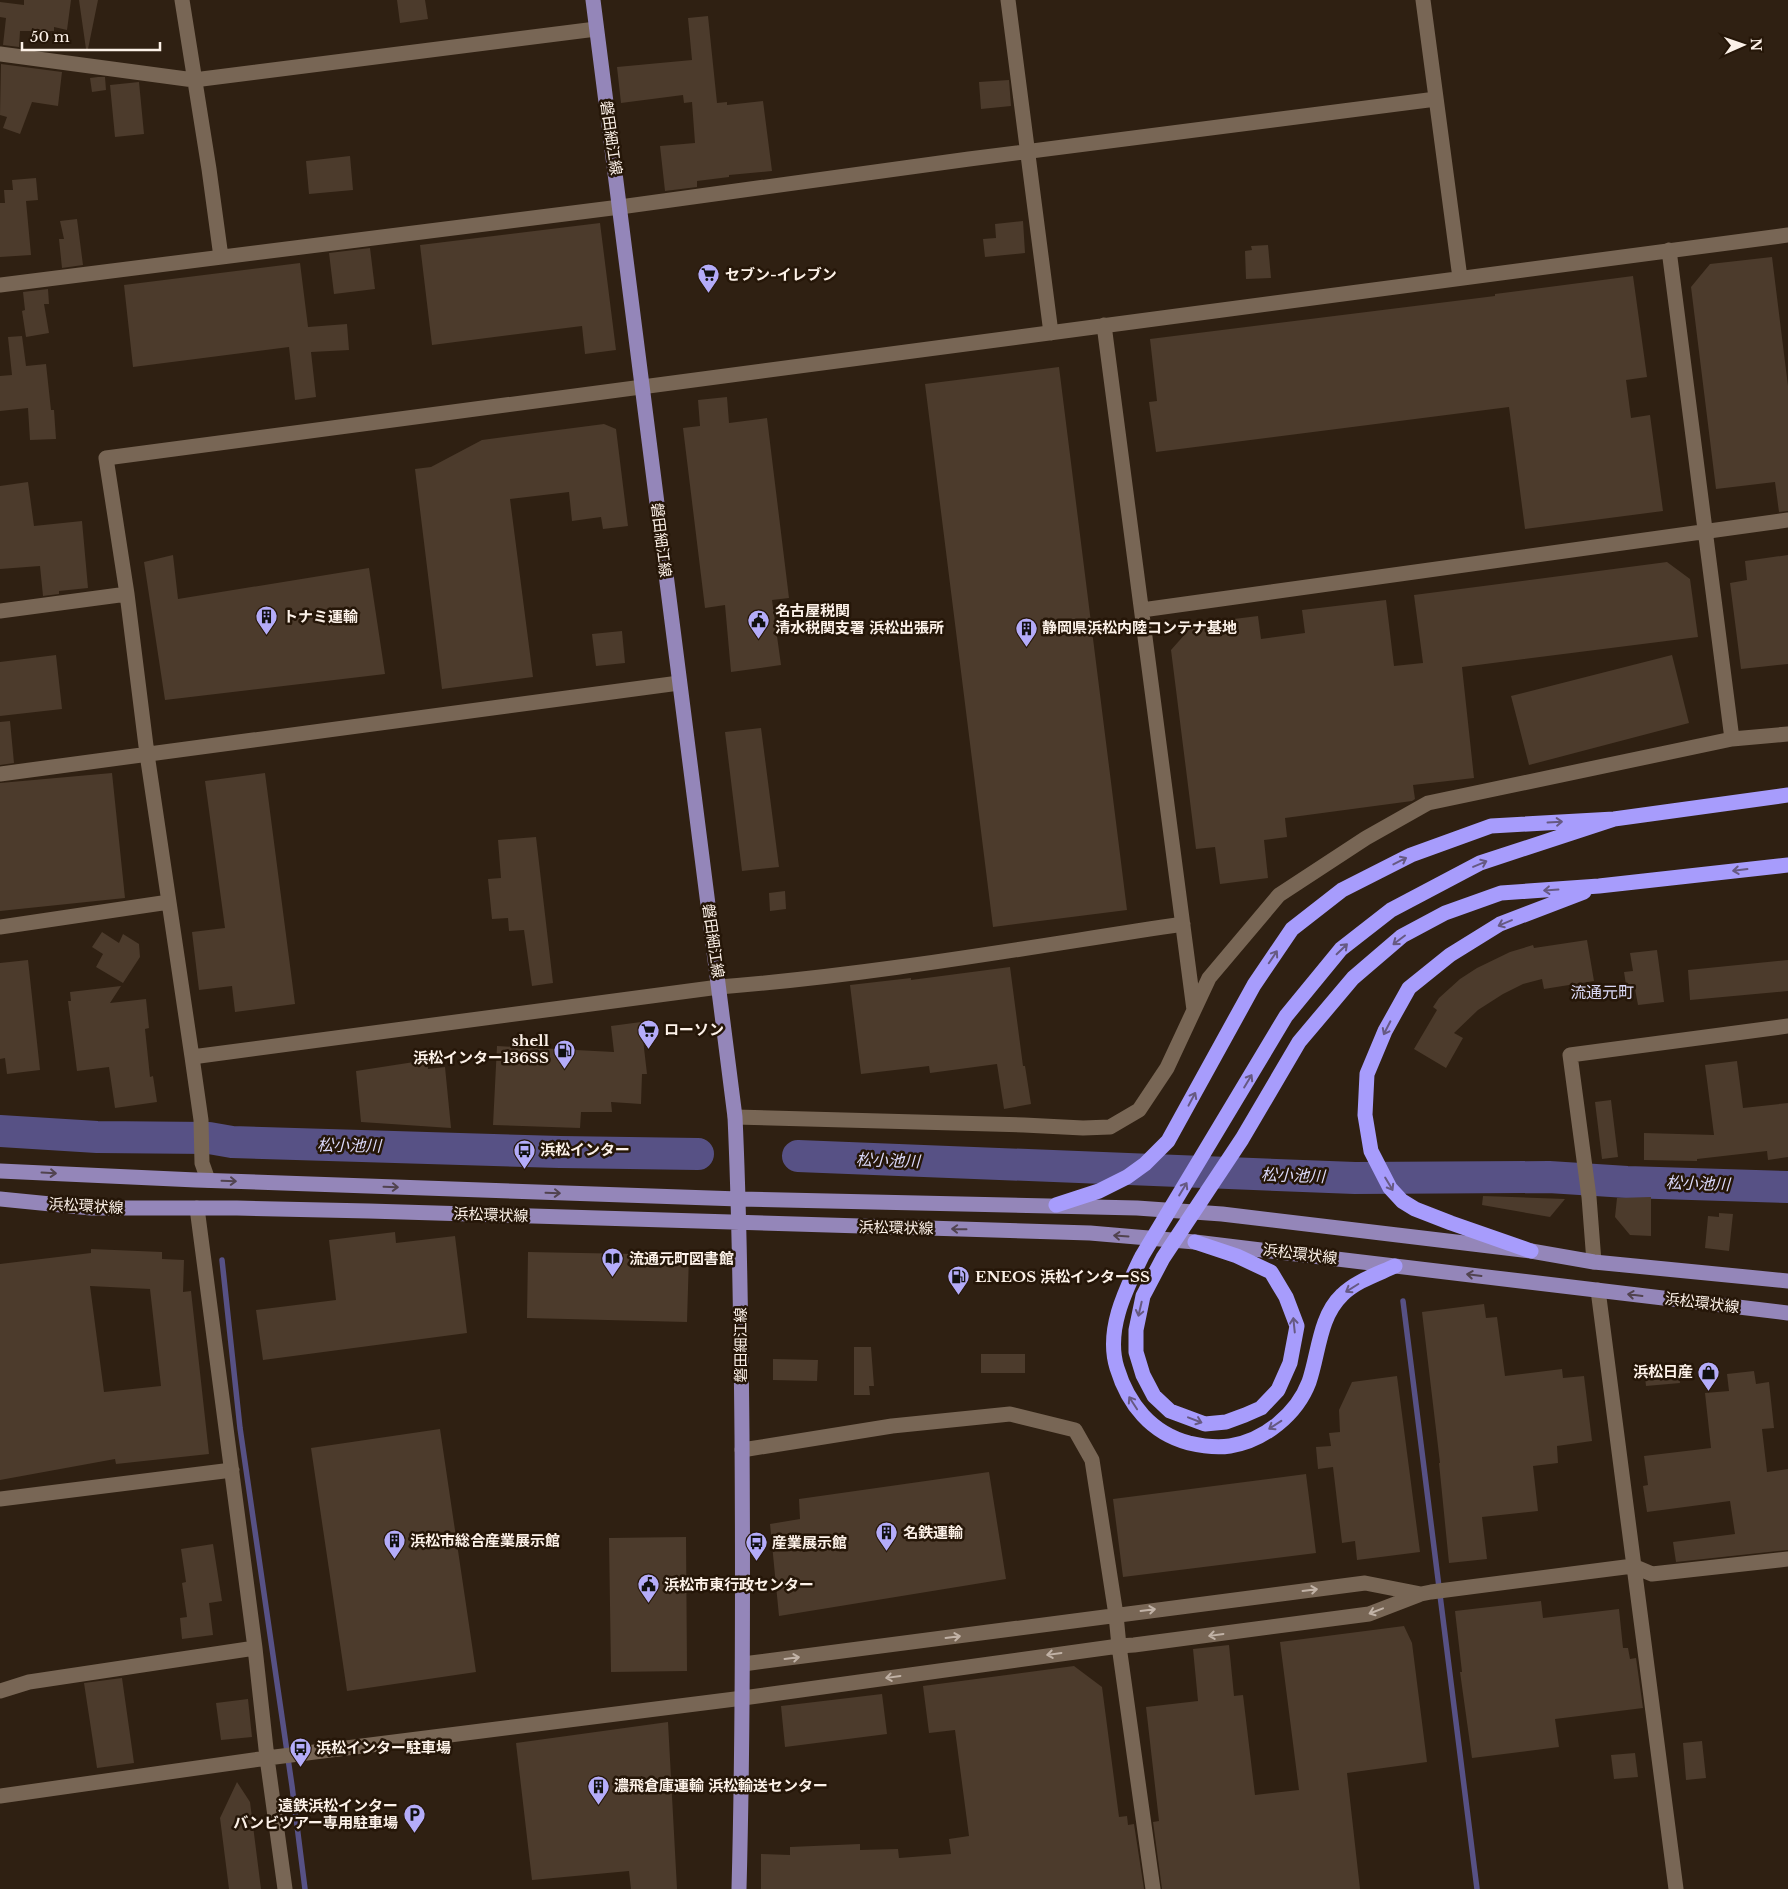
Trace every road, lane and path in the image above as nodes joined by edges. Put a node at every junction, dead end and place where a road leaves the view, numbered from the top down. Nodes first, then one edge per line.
1 (182, 0) edge
2 (593, 0) edge
3 (1008, 0) edge
4 (1423, 0) edge
5 (596, 29) junction
6 (0, 54) edge
7 (194, 80) junction
8 (1436, 99) junction
9 (1027, 152) junction
10 (620, 207) junction
11 (1788, 235) edge
12 (1669, 250) junction
13 (221, 257) junction
14 (1460, 278) junction
15 (0, 285) edge
16 (1104, 325) junction
17 (1051, 333) junction
18 (642, 386) junction
19 (1788, 520) edge
20 (1704, 532) junction
21 (127, 594) junction
22 (1142, 610) junction
23 (0, 611) edge
24 (679, 683) junction
25 (1788, 734) edge
26 (1732, 739) junction
27 (147, 754) junction
28 (0, 774) edge
29 (1788, 795) edge
30 (1614, 819) junction
31 (1788, 865) edge
32 (1599, 886) junction
33 (169, 902) junction
34 (1183, 924) junction
35 (0, 927) edge
36 (719, 986) junction
37 (1194, 1010) junction
38 (1788, 1026) edge
39 (192, 1057) junction
40 (735, 1117) junction
41 (0, 1171) edge
42 (208, 1180) junction
43 (0, 1199) edge
44 (739, 1200) junction
45 (1056, 1206) junction
46 (197, 1208) junction
47 (740, 1224) junction
48 (1194, 1242) junction
49 (1531, 1251) junction
50 (1594, 1262) junction
51 (1395, 1266) junction
52 (1788, 1281) edge
53 (1598, 1290) junction
54 (1788, 1313) edge
55 (742, 1450) junction
56 (232, 1470) junction
57 (0, 1499) edge
58 (1788, 1559) edge
59 (1633, 1566) junction
60 (1426, 1593) junction
61 (1116, 1615) junction
62 (1118, 1646) junction
63 (255, 1648) junction
64 (743, 1664) junction
65 (0, 1691) edge
66 (742, 1698) junction
67 (274, 1758) junction
68 (0, 1796) edge
69 (285, 1889) edge
70 (739, 1889) edge
71 (1152, 1889) edge
72 (1676, 1889) edge

1 - 7 street
2 - 5 main road, 磐田細江線
3 - 9 street
4 - 8 street
5 - 7 street
5 - 10 main road, 磐田細江線
6 - 7 street
7 - 13 street
8 - 9 street
8 - 14 street
9 - 10 street
9 - 17 street
10 - 13 street
10 - 18 main road, 磐田細江線
11 - 12 street
12 - 14 street
12 - 20 street
13 - 15 street
14 - 16 street
16 - 17 street
16 - 22 street
17 - 18 street
18 - 21 street
18 - 24 main road, 磐田細江線
19 - 20 street
20 - 22 street
20 - 26 street
21 - 23 street
21 - 27 street
22 - 34 street
24 - 27 street
24 - 36 main road, 磐田細江線
25 - 26 street
26 - 37 street
27 - 28 street
27 - 33 street
29 - 30 highway
45 -> 30 highway
51 -> 30 highway
31 -> 32 highway
32 -> 48 highway
32 -> 49 highway
33 - 35 street
33 - 39 street
34 - 36 street
34 - 37 street
36 - 39 street
36 - 40 main road, 磐田細江線
37 - 40 street
38 - 50 street
39 - 42 street
40 - 44 main road, 磐田細江線
41 -> 42 main road, 浜松環状線
42 -> 44 main road, 浜松環状線
43 - 46 main road, 浜松環状線
44 - 45 main road, 浜松環状線
44 - 47 main road, 磐田細江線
45 - 49 main road, 浜松環状線
46 - 47 main road, 浜松環状線
46 - 56 street
48 -> 47 main road, 浜松環状線
47 - 55 main road, 磐田細江線
48 - 51 main road, 浜松環状線
49 - 50 main road, 浜松環状線
50 - 52 main road, 浜松環状線
53 -> 51 main road, 浜松環状線
54 -> 53 main road, 浜松環状線
53 - 59 street
55 - 61 street
55 - 64 main road, 磐田細江線
56 - 57 street
56 - 63 street
58 - 59 street
59 - 60 street
59 - 72 street
61 -> 60 street
60 -> 62 street
61 - 62 street
64 -> 61 street
62 -> 66 street
62 - 71 street
63 - 65 street
63 - 67 street
64 - 66 main road, 磐田細江線
66 - 67 street
66 - 70 main road, 磐田細江線
67 - 68 street
67 - 69 street

